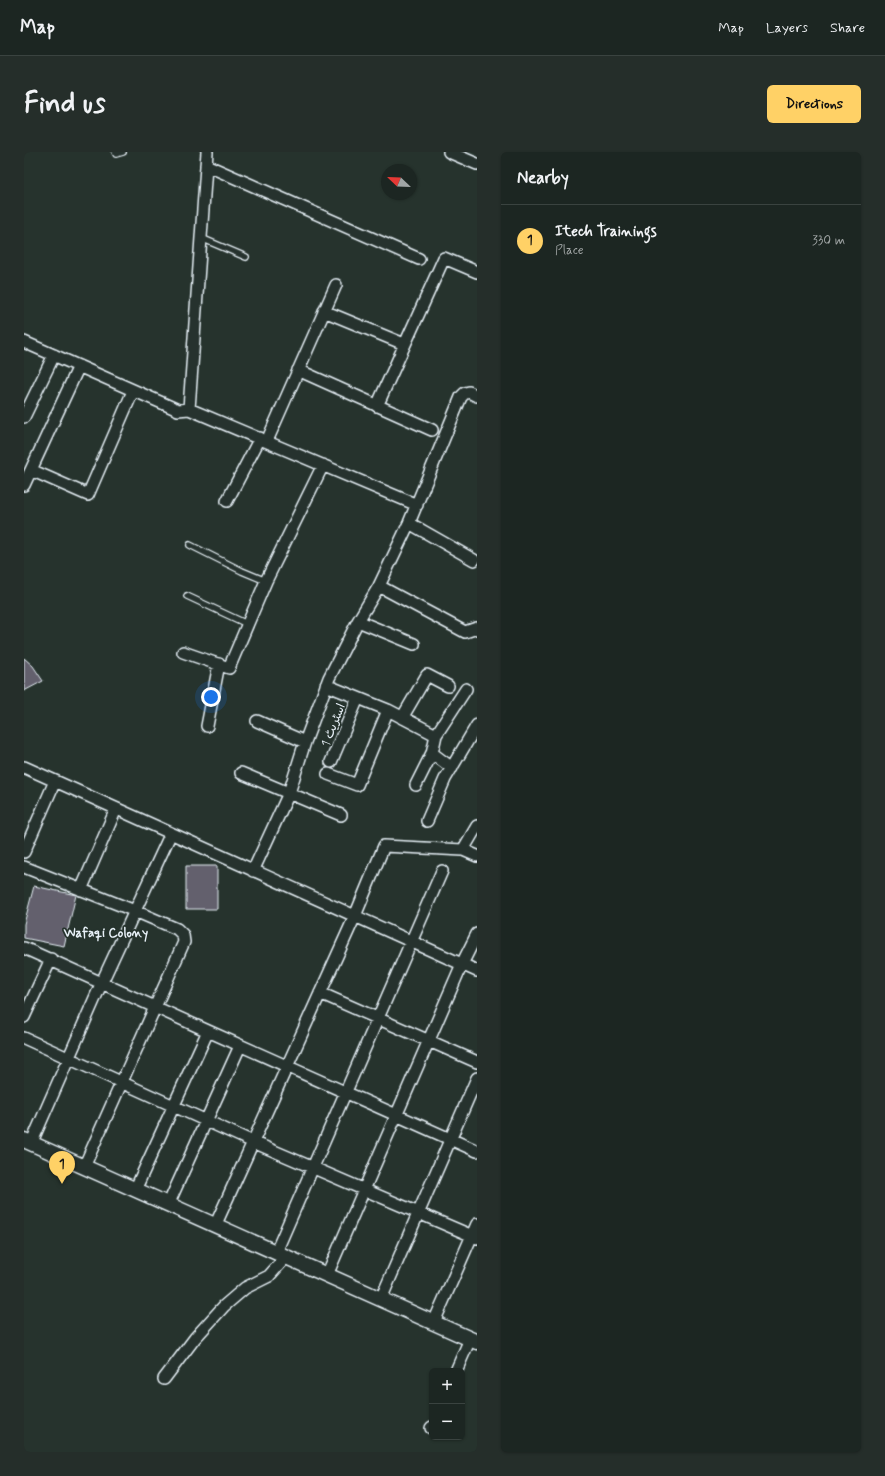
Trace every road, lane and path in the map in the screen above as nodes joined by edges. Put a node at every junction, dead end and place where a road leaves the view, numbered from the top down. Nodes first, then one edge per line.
1 (115, 152) edge
2 (123, 152) edge
3 (207, 152) edge
4 (449, 152) edge
5 (477, 164) edge
6 (206, 165) junction
7 (201, 238) junction
8 (246, 257) dead end
9 (419, 259) dead end
10 (477, 272) edge
11 (336, 285) dead end
12 (324, 310) junction
13 (24, 342) edge
14 (404, 344) junction
15 (54, 355) junction
16 (79, 366) junction
17 (298, 370) junction
18 (133, 391) junction
19 (477, 396) edge
20 (377, 406) junction
21 (189, 409) junction
22 (24, 417) edge
23 (432, 430) dead end
24 (264, 440) junction
25 (323, 465) junction
26 (31, 470) junction
27 (24, 485) edge
28 (227, 501) dead end
29 (418, 505) junction
30 (409, 523) junction
31 (190, 545) dead end
32 (474, 560) dead end
33 (266, 581) junction
34 (378, 586) junction
35 (187, 596) dead end
36 (358, 621) junction
37 (247, 624) junction
38 (477, 628) edge
39 (414, 644) dead end
40 (183, 652) dead end
41 (219, 664) junction
42 (326, 686) junction
43 (448, 686) dead end
44 (466, 689) dead end
45 (358, 698) junction
46 (388, 710) junction
47 (402, 718) junction
48 (257, 721) dead end
49 (477, 725) edge
50 (206, 726) dead end
51 (436, 735) junction
52 (305, 742) junction
53 (432, 753) junction
54 (331, 762) dead end
55 (24, 767) edge
56 (452, 768) junction
57 (241, 773) dead end
58 (328, 774) dead end
59 (55, 782) junction
60 (416, 785) dead end
61 (289, 793) junction
62 (116, 809) junction
63 (341, 815) dead end
64 (427, 821) dead end
65 (477, 826) edge
66 (171, 833) junction
67 (463, 850) junction
68 (24, 852) edge
69 (477, 856) edge
70 (24, 867) edge
71 (253, 871) junction
72 (442, 871) dead end
73 (81, 890) junction
74 (135, 910) junction
75 (355, 916) junction
76 (477, 934) edge
77 (412, 941) junction
78 (24, 948) edge
79 (50, 959) junction
80 (462, 964) junction
81 (477, 971) edge
82 (102, 982) junction
83 (320, 993) junction
84 (155, 1007) junction
85 (24, 1017) edge
86 (377, 1019) junction
87 (208, 1032) junction
88 (24, 1038) edge
89 (429, 1041) junction
90 (240, 1046) junction
91 (69, 1059) junction
92 (477, 1062) edge
93 (287, 1067) junction
94 (477, 1078) edge
95 (122, 1083) junction
96 (345, 1093) junction
97 (174, 1106) junction
98 (397, 1116) junction
99 (207, 1121) junction
100 (451, 1140) junction
101 (28, 1142) edge
102 (253, 1142) junction
103 (477, 1151) edge
104 (313, 1166) junction
105 (84, 1167) junction
106 (135, 1190) junction
107 (365, 1190) junction
108 (168, 1205) junction
109 (419, 1213) junction
110 (477, 1224) edge
111 (215, 1226) junction
112 (474, 1237) edge
113 (281, 1254) junction
114 (327, 1275) junction
115 (381, 1299) junction
116 (434, 1322) junction
117 (474, 1340) edge
118 (458, 1368) edge
119 (164, 1379) dead end

1 - 2 lane
3 - 6 street
4 - 5 street
6 - 7 street
6 - 9 street
7 - 8 lane
7 - 21 street
10 - 14 street
11 - 12 street
12 - 14 street
12 - 17 street
13 - 15 street
14 - 20 street
15 - 16 street
15 - 22 street
16 - 18 street
16 - 26 street
17 - 20 street
17 - 24 street
18 - 21 street
18 - 26 street
19 - 29 street
20 - 23 street
21 - 24 street
24 - 25 street
24 - 28 street
25 - 29 street
25 - 33 street
26 - 27 street
29 - 30 street
30 - 32 street
30 - 34 street
31 - 33 lane
33 - 37 street
34 - 36 street
34 - 38 street
35 - 37 lane
36 - 39 street
36 - 42 street
37 - 41 street
40 - 41 street
41 - 50 street
42 - 45 street
42 - 52 street
43 - 47 street
44 - 51 street
45 - 46 street
45 - 54 street, اسٹریٹ 1
46 - 47 street
46 - 58 street
47 - 51 street
48 - 52 street
49 - 56 street
51 - 53 street
52 - 61 street
53 - 56 street
53 - 60 street
55 - 59 street
56 - 64 street
57 - 61 street
59 - 62 street
59 - 68 street
61 - 63 street
61 - 71 street
62 - 66 street
62 - 73 street
65 - 67 street
66 - 71 street
66 - 74 street
67 - 69 street
67 - 75 street
70 - 73 street
71 - 75 street
72 - 77 street
73 - 74 street
74 - 82 street
74 - 84 street
75 - 77 street
75 - 83 street
76 - 80 street
77 - 80 street
77 - 86 street
78 - 79 street
79 - 82 street
79 - 85 street
80 - 81 street
80 - 89 street
82 - 84 street
82 - 91 street
83 - 86 street
83 - 93 street
84 - 87 street
84 - 95 street
86 - 89 street
86 - 96 street
87 - 90 street
87 - 97 street
88 - 91 street
89 - 92 street
89 - 98 street
90 - 93 street
90 - 99 street
91 - 95 street
91 - 101 street
93 - 96 street
93 - 102 street
94 - 100 street
95 - 97 street
95 - 105 street
96 - 98 street
96 - 104 street
97 - 99 street
97 - 106 street
98 - 100 street
98 - 107 street
99 - 102 street
99 - 108 street
100 - 103 street
100 - 109 street
101 - 105 street
102 - 104 street
102 - 111 street
104 - 107 street
104 - 113 street
105 - 106 street
106 - 108 street
107 - 109 street
107 - 114 street
108 - 111 street
109 - 112 street
109 - 115 street
110 - 112 street
111 - 113 street
112 - 116 street
113 - 114 street
113 - 119 street
114 - 115 street
115 - 116 street
116 - 117 street
117 - 118 street

